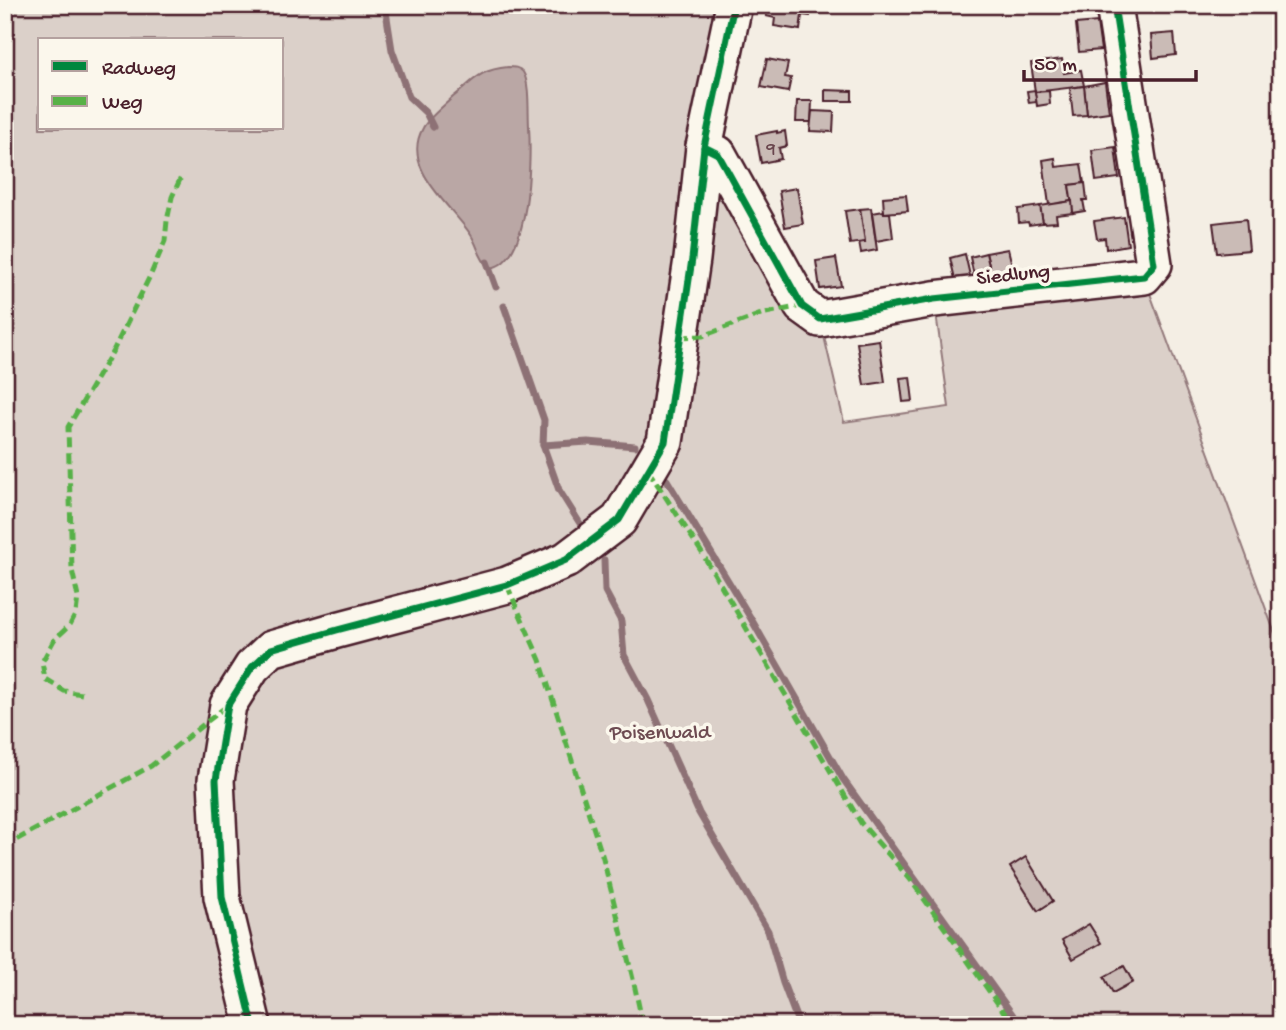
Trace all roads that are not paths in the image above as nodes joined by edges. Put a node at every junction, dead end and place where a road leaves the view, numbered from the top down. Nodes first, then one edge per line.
1 (734, 5) edge
2 (1114, 5) edge
3 (704, 147) junction
4 (253, 1025) edge

1 - 3 street
2 - 3 street, Siedlung
3 - 4 street

